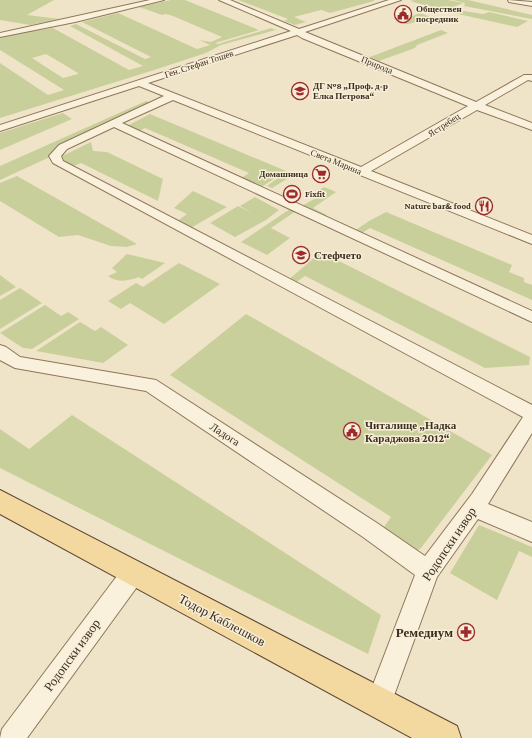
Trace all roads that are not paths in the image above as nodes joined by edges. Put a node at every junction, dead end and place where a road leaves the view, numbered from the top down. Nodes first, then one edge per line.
1 (160, 0) edge
2 (223, 0) edge
3 (397, 0) edge
4 (512, 0) edge
5 (532, 4) edge
6 (298, 32) junction
7 (0, 35) edge
8 (530, 78) edge
9 (140, 83) junction
10 (171, 97) junction
11 (474, 106) junction
12 (115, 124) junction
13 (532, 127) edge
14 (0, 128) edge
15 (361, 172) junction
16 (532, 240) edge
17 (532, 317) edge
18 (0, 351) edge
19 (532, 413) edge
20 (532, 418) edge
21 (0, 501) edge
22 (473, 507) junction
23 (532, 532) edge
24 (428, 571) junction
25 (134, 572) junction
26 (379, 703) junction
27 (11, 738) edge
28 (444, 738) edge

1 - 7 street
2 - 6 street, Природа
3 - 6 street, Ген. Стефан Тошев
4 - 5 street
6 - 9 street, Ген. Стефан Тошев
6 - 11 street, Природа
8 - 11 street, Ястребец
9 - 10 street, Света Марина
9 - 14 street, Ген. Стефан Тошев
10 - 12 street
10 - 15 street, Света Марина
11 - 13 street, Природа
11 - 15 street, Ястребец
12 - 17 street
12 - 19 street
15 - 16 street, Света Марина
18 - 24 street, Ладога
20 - 22 street, Родопски извор
21 - 25 main road, Тодор Каблешков
22 - 23 street
22 - 24 street, Родопски извор
24 - 26 street, Родопски извор
25 - 26 main road, Тодор Каблешков
25 - 27 street, Родопски извор
26 - 28 main road, Тодор Каблешков

